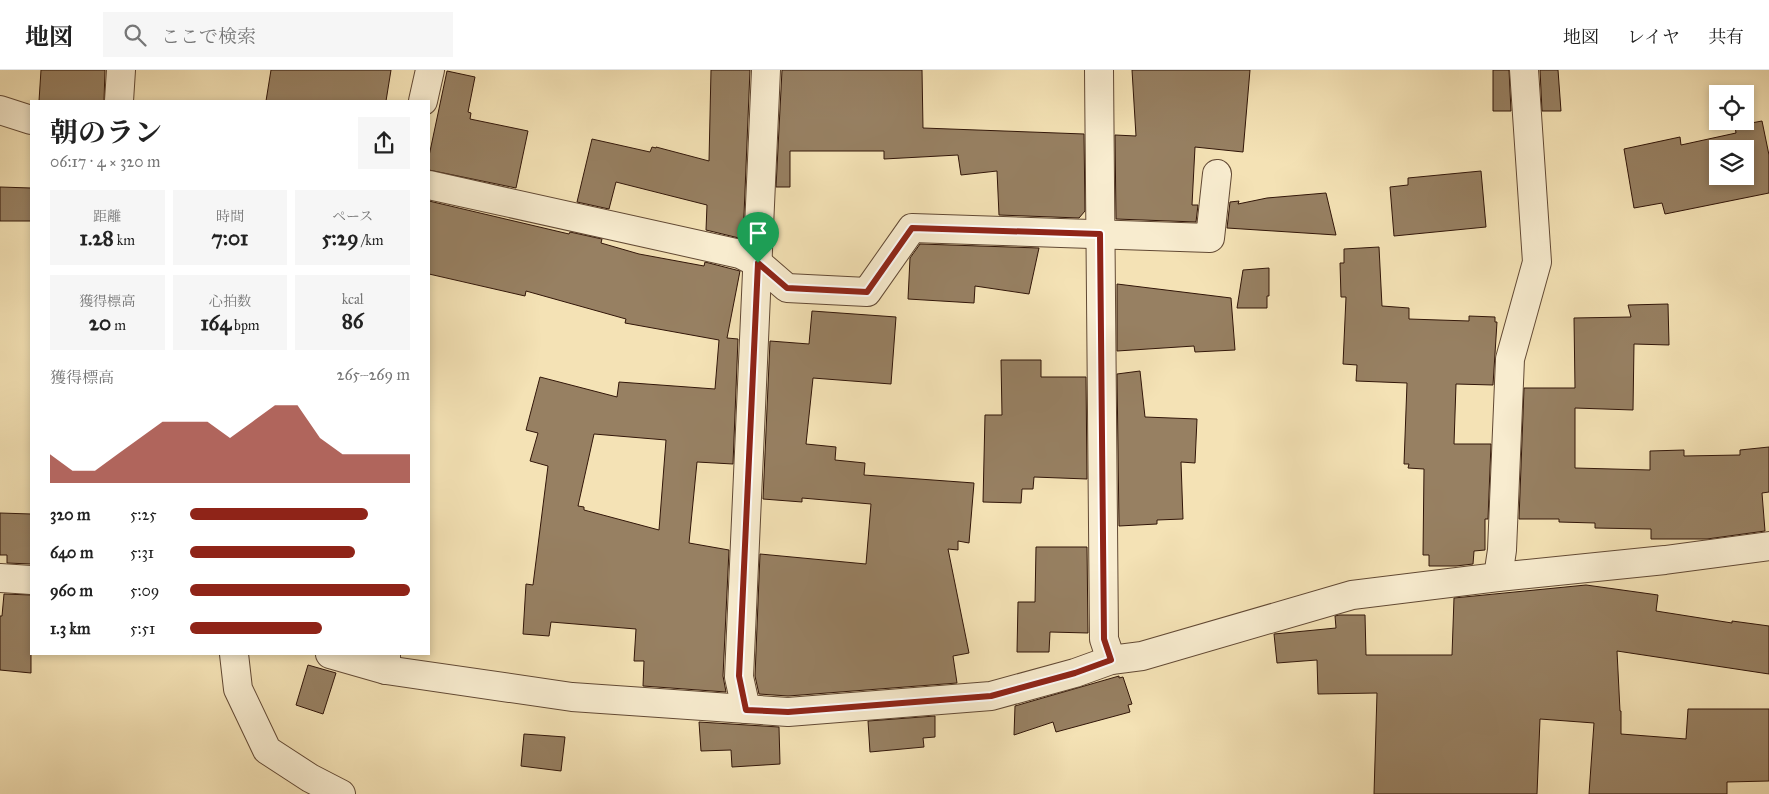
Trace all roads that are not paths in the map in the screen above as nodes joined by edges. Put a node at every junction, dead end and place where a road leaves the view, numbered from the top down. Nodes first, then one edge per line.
1 (121, 70) edge
2 (430, 70) edge
3 (766, 70) edge
4 (1099, 70) edge
5 (1524, 70) edge
6 (119, 100) edge
7 (423, 100) edge
8 (0, 110) edge
9 (30, 120) edge
10 (1217, 174) dead end
11 (430, 185) edge
12 (1100, 234) junction
13 (758, 263) junction
14 (1769, 546) edge
15 (1498, 577) junction
16 (0, 578) edge
17 (30, 580) edge
18 (234, 655) edge
19 (337, 655) edge
20 (1111, 660) junction
21 (386, 662) edge
22 (746, 710) junction
23 (341, 794) edge

1 - 6 street
2 - 7 street
3 - 13 street
4 - 12 street
5 - 15 street
8 - 9 street
10 - 12 street
11 - 13 street
12 - 13 street
12 - 20 street
13 - 22 street
14 - 15 street
15 - 20 street
16 - 17 street
18 - 23 street
19 - 21 street
20 - 22 street
21 - 22 street

